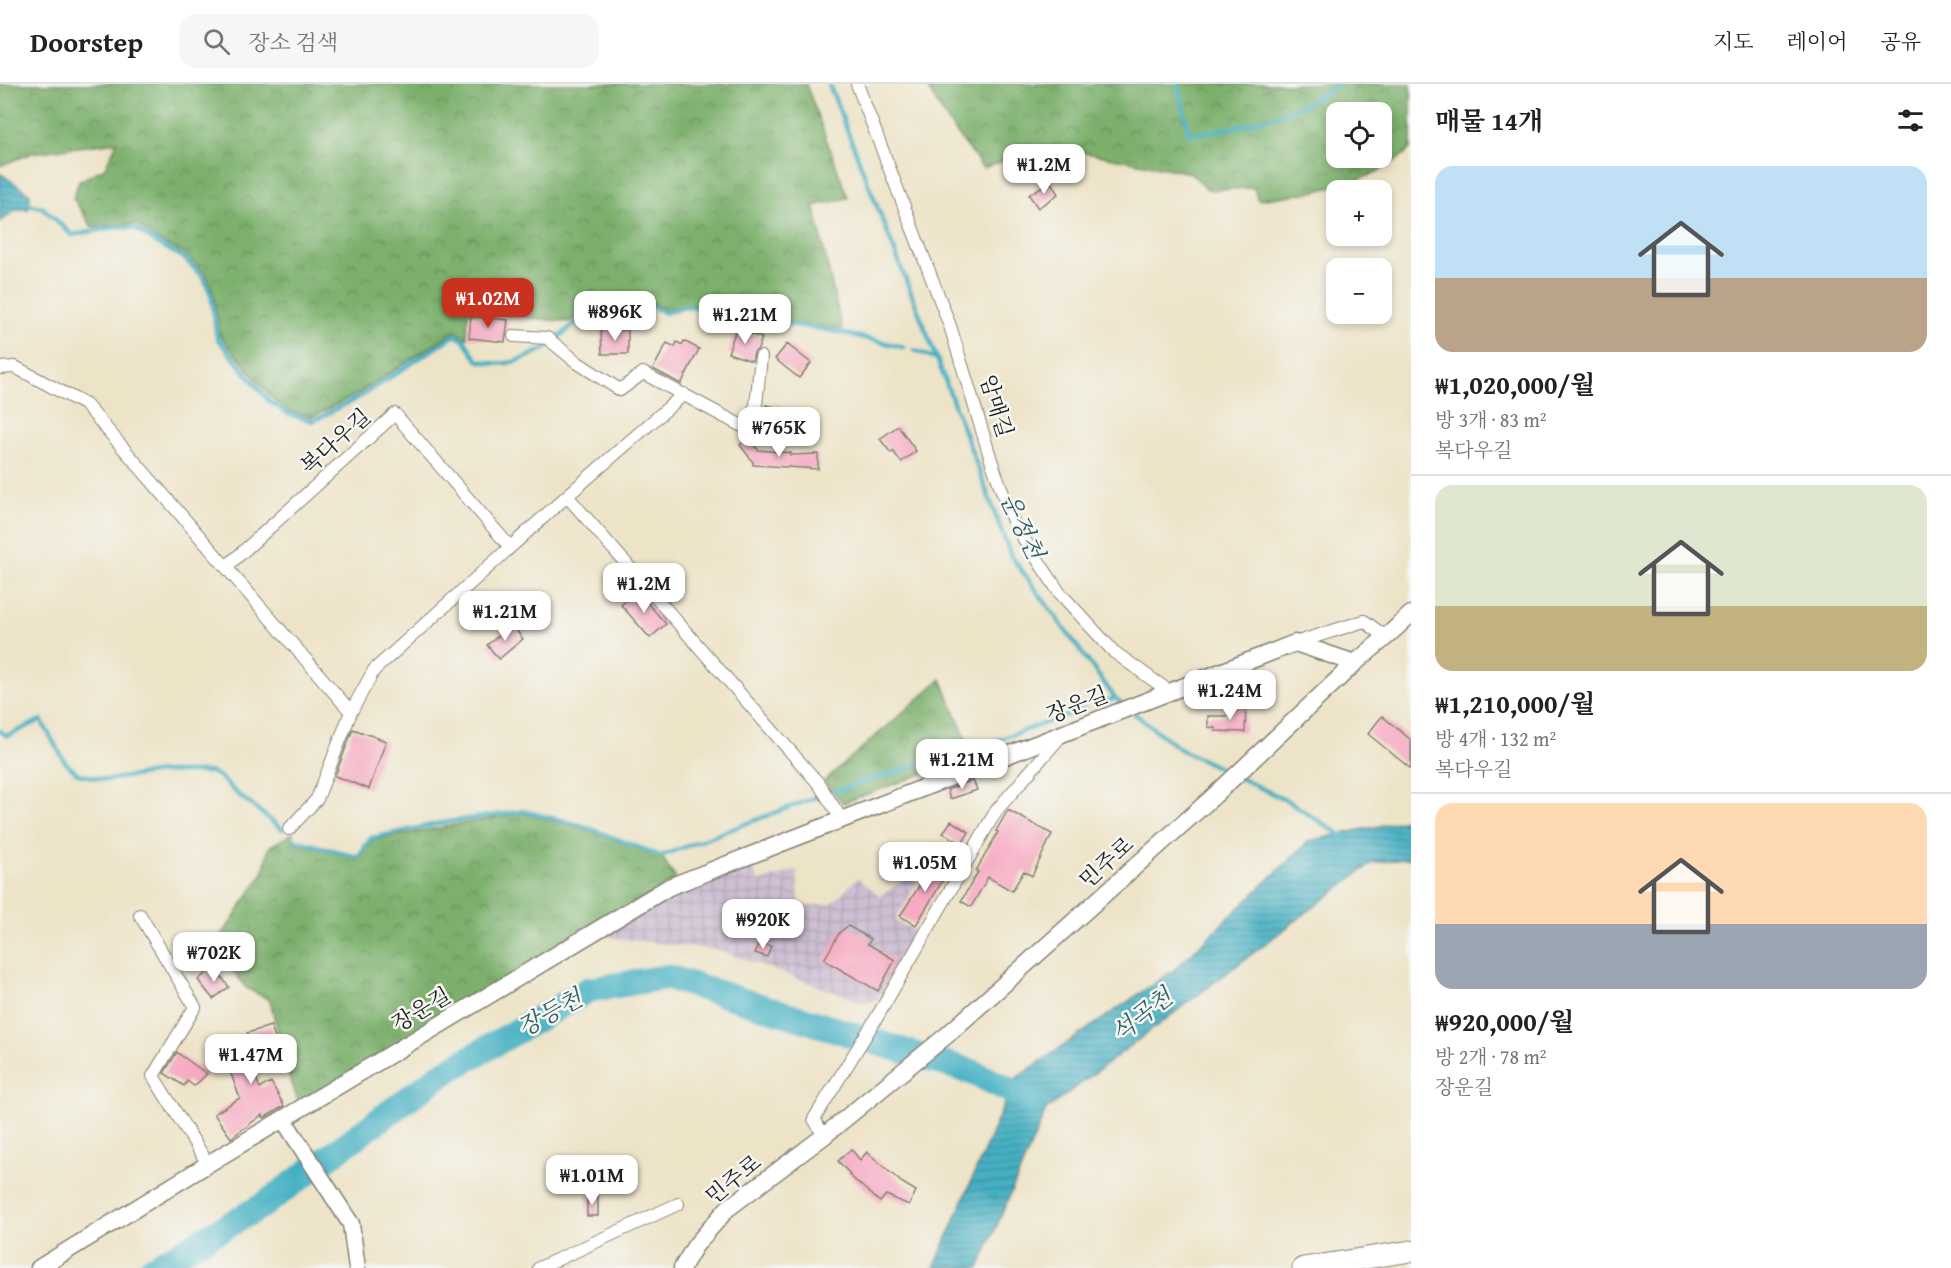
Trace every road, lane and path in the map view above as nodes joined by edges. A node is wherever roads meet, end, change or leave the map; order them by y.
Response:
1 (857, 84) edge
2 (514, 336) dead end
3 (761, 357) dead end
4 (0, 368) edge
5 (684, 394) junction
6 (567, 495) junction
7 (510, 547) junction
8 (226, 567) junction
9 (1411, 614) edge
10 (1386, 637) junction
11 (1295, 643) junction
12 (1354, 663) junction
13 (1162, 695) junction
14 (351, 711) junction
15 (1063, 734) junction
16 (842, 820) junction
17 (289, 829) dead end
18 (140, 915) dead end
19 (283, 1119) junction
20 (824, 1136) junction
21 (208, 1164) junction
22 (678, 1204) dead end
23 (1411, 1251) edge
24 (39, 1268) edge
25 (357, 1268) edge
26 (539, 1268) edge
27 (682, 1268) edge
28 (1303, 1268) edge

1 - 13 street, 암매길
2 - 5 street
3 - 5 street
4 - 8 street
5 - 6 street
6 - 7 street
6 - 16 street
7 - 8 street, 복다우길
7 - 14 street
8 - 14 street
9 - 10 street, 민주로
10 - 11 street, 장운길
10 - 12 street, 민주로
11 - 12 street
11 - 13 street, 장운길
12 - 20 street, 민주로
13 - 15 street, 장운길
14 - 17 street
15 - 16 street, 장운길
15 - 20 street
16 - 19 street, 장운길
18 - 21 street
19 - 21 street, 장운길
19 - 25 street
20 - 27 street, 민주로
21 - 24 street, 장운길
22 - 26 street
23 - 28 highway

